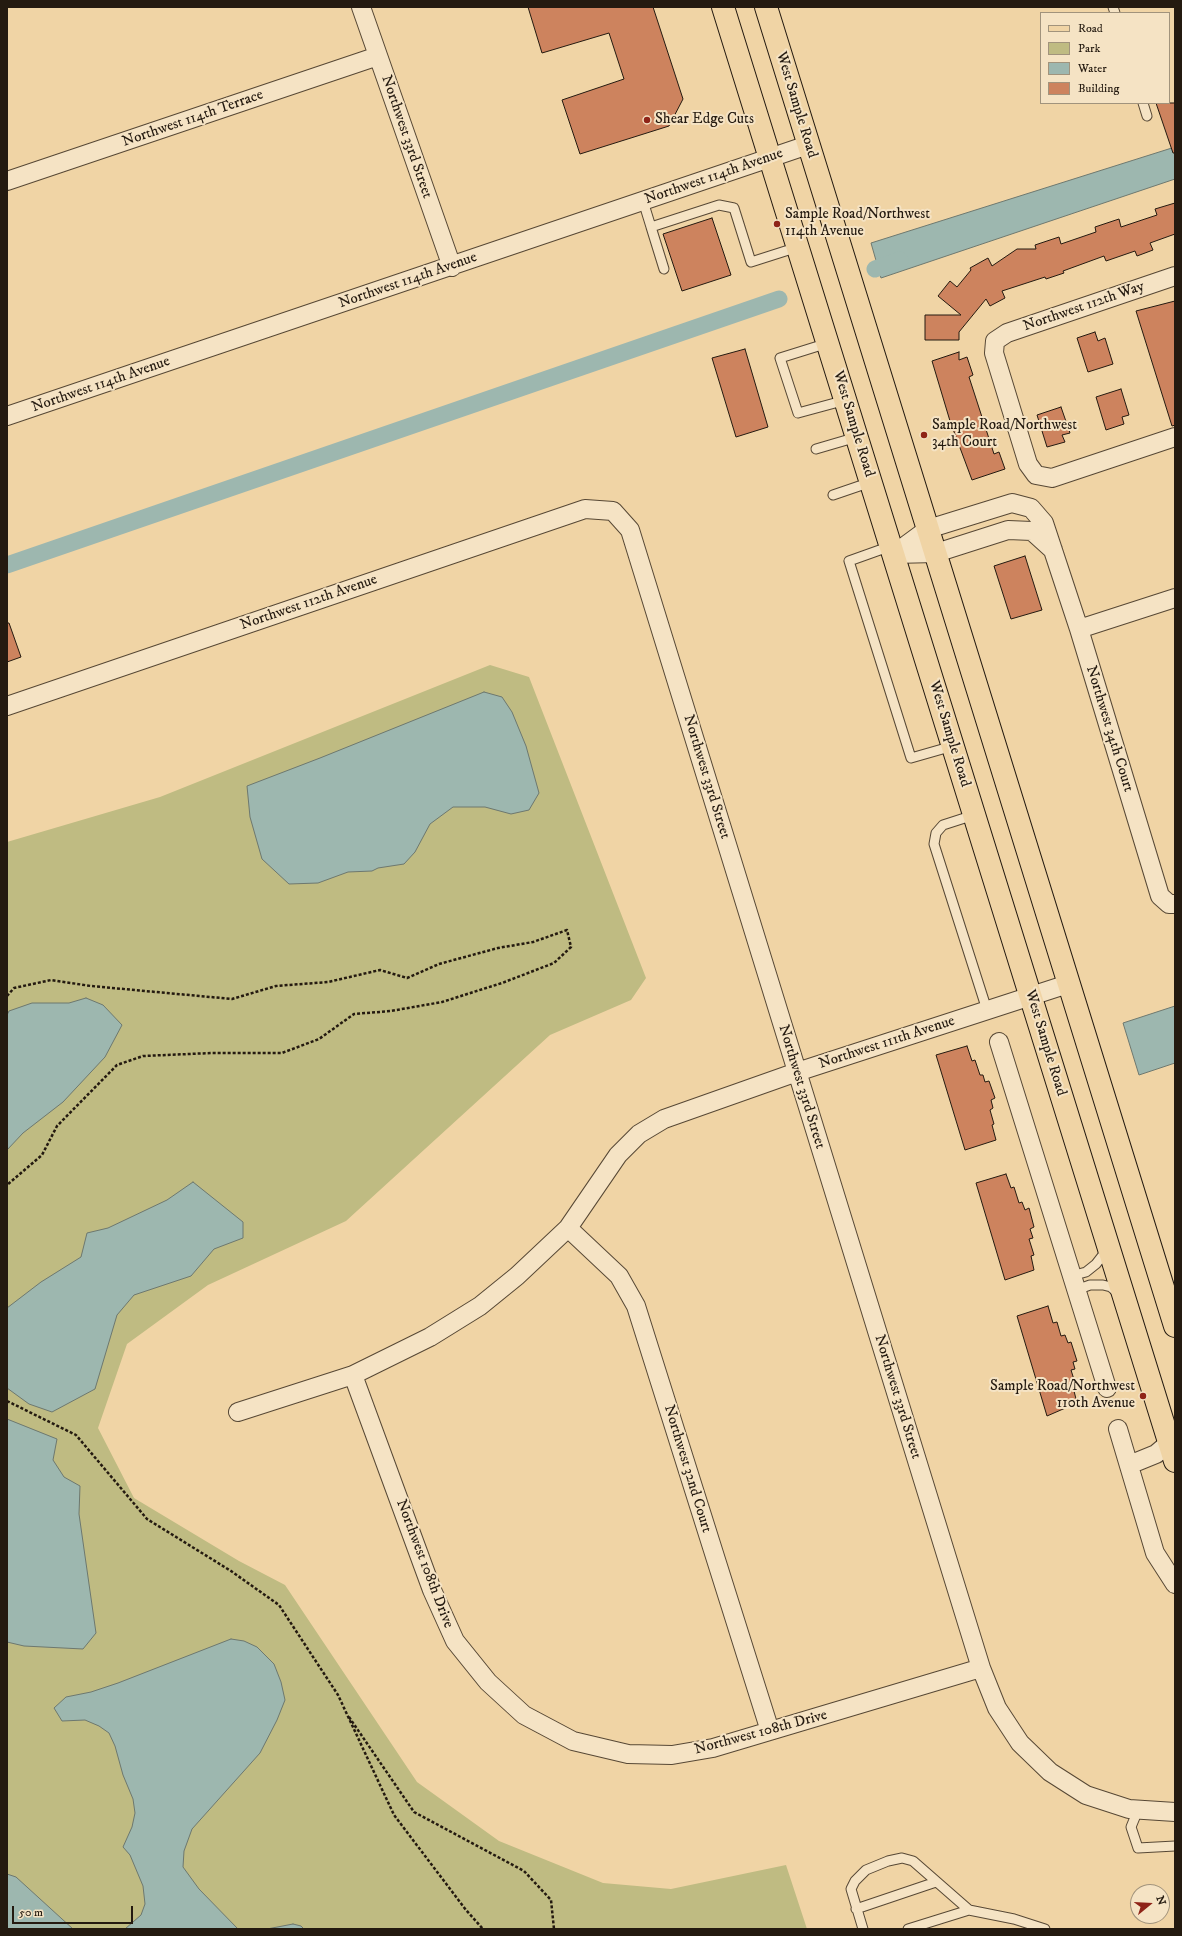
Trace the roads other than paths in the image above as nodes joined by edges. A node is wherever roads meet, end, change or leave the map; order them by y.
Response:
1 (361, 7) edge
2 (723, 7) edge
3 (766, 7) edge
4 (378, 56) junction
5 (1143, 104) edge
6 (1147, 116) dead end
7 (808, 145) junction
8 (770, 157) junction
9 (7, 182) edge
10 (642, 201) junction
11 (651, 227) junction
12 (798, 247) junction
13 (452, 266) junction
14 (664, 269) dead end
15 (1175, 276) edge
16 (828, 343) junction
17 (846, 400) junction
18 (7, 416) edge
19 (857, 437) junction
20 (1175, 437) edge
21 (816, 449) dead end
22 (871, 482) junction
23 (833, 495) dead end
24 (613, 511) joint
25 (928, 529) junction
26 (892, 550) junction
27 (1053, 550) junction
28 (936, 553) junction
29 (1175, 598) edge
30 (1080, 629) junction
31 (7, 706) edge
32 (953, 746) junction
33 (974, 815) junction
34 (1172, 904) edge
35 (1068, 984) junction
36 (1030, 996) junction
37 (987, 1010) junction
38 (999, 1042) dead end
39 (796, 1072) junction
40 (568, 1228) junction
41 (1106, 1241) junction
42 (1074, 1283) junction
43 (1124, 1300) junction
44 (1175, 1326) edge
45 (354, 1375) junction
46 (1107, 1388) dead end
47 (238, 1412) dead end
48 (1118, 1429) dead end
49 (1172, 1452) edge
50 (1128, 1465) junction
51 (1175, 1584) edge
52 (981, 1668) junction
53 (770, 1731) junction
54 (1138, 1810) junction
55 (1175, 1812) edge
56 (1175, 1846) edge
57 (936, 1882) junction
58 (856, 1909) junction
59 (968, 1910) junction
60 (863, 1929) edge
61 (908, 1929) edge
62 (1045, 1929) edge

1 - 4 street, Northwest 33rd Street
2 - 8 main road, West Sample Road
3 - 7 main road, West Sample Road
4 - 9 street, Northwest 114th Terrace
4 - 13 street, Northwest 33rd Street
5 - 6 lane
7 - 8 street, Northwest 114th Avenue
7 - 25 main road, West Sample Road
8 - 10 street, Northwest 114th Avenue
8 - 12 main road, West Sample Road
10 - 11 lane
10 - 13 street, Northwest 114th Avenue
11 - 12 lane
11 - 14 lane
12 - 16 main road, West Sample Road
13 - 18 street, Northwest 114th Avenue
15 - 20 street, Northwest 112th Way
16 - 17 main road, West Sample Road
16 - 17 lane
17 - 19 main road, West Sample Road
19 - 21 lane
19 - 22 main road, West Sample Road
22 - 23 lane
22 - 26 main road, West Sample Road
24 - 31 street, Northwest 112th Avenue
24 - 39 street, Northwest 33rd Street
25 - 26 street, Northwest 34th Court
25 - 27 street, Northwest 34th Court
25 - 28 main road, West Sample Road
26 - 28 street, Northwest 34th Court
26 - 32 main road, West Sample Road
26 - 32 lane
27 - 28 street, Northwest 34th Court
27 - 30 street, Northwest 34th Court
28 - 35 main road, West Sample Road
29 - 30 street
30 - 34 street, Northwest 34th Court
32 - 33 main road, West Sample Road
33 - 36 main road, West Sample Road
33 - 37 lane
35 - 36 street, Northwest 111th Avenue
35 - 44 main road, West Sample Road
36 - 37 street, Northwest 111th Avenue
36 - 41 main road, West Sample Road
37 - 39 street, Northwest 111th Avenue
38 - 42 street
39 - 40 street, Northwest 111th Avenue
39 - 52 street, Northwest 33rd Street
40 - 45 street, Northwest 111th Avenue
40 - 53 street, Northwest 32nd Court
41 - 42 lane
41 - 43 main road, West Sample Road
42 - 43 lane
42 - 46 street
43 - 49 main road, West Sample Road
45 - 47 street, Northwest 111th Avenue
45 - 53 street, Northwest 108th Drive
48 - 50 street
49 - 50 street
50 - 51 street
52 - 53 street, Northwest 108th Drive
52 - 54 street
54 - 55 street
54 - 56 lane
57 - 58 lane
57 - 58 lane
57 - 59 lane
58 - 60 lane
59 - 61 lane
59 - 62 lane

